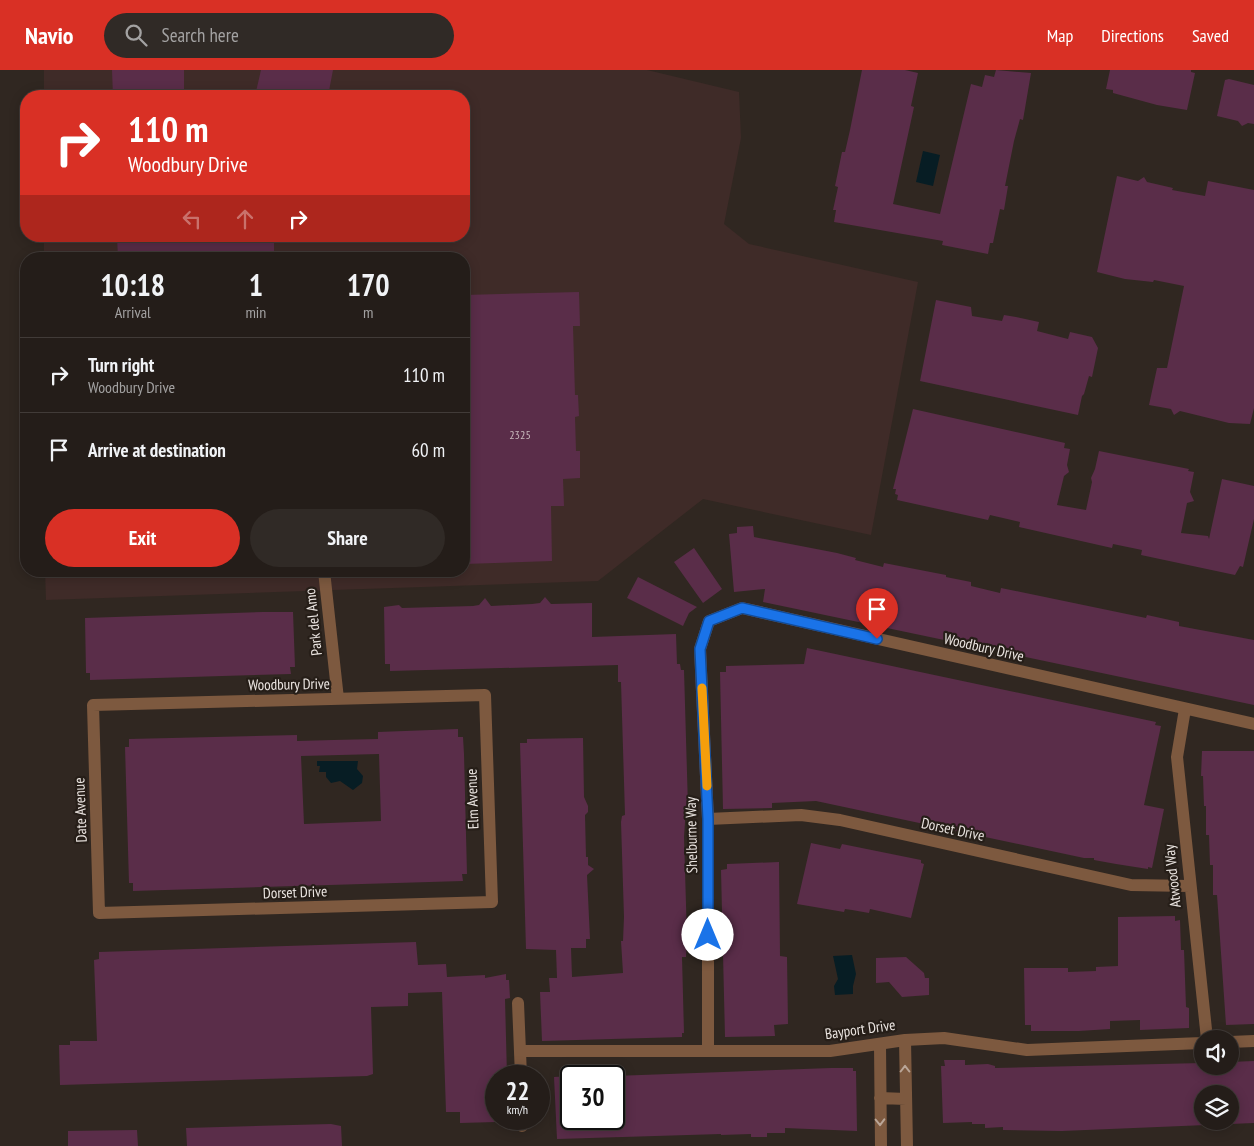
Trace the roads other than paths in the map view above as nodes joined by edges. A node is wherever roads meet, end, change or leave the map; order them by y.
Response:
1 (325, 577) edge
2 (709, 621) joint
3 (486, 696) joint
4 (338, 699) junction
5 (93, 705) joint
6 (1185, 709) junction
7 (1254, 724) edge
8 (708, 819) junction
9 (1190, 886) junction
10 (492, 902) joint
11 (99, 913) joint
12 (518, 1003) dead end
13 (1206, 1030) edge
14 (905, 1040) junction
15 (1254, 1040) edge
16 (1239, 1041) edge
17 (1194, 1044) edge
18 (880, 1045) junction
19 (521, 1051) junction
20 (708, 1051) junction
21 (521, 1065) edge
22 (880, 1098) junction
23 (906, 1099) junction
24 (881, 1146) edge
25 (907, 1146) edge

1 - 4 street, Park del Amo
2 - 6 street, Woodbury Drive
2 - 8 street, Shelburne Way
3 - 4 street, Woodbury Drive
3 - 10 street, Elm Avenue
4 - 5 street, Woodbury Drive
5 - 11 street, Date Avenue
6 - 7 street, Woodbury Drive
6 - 9 street, Atwood Way
8 - 9 street, Dorset Drive
8 - 20 street, Shelburne Way
9 - 13 street, Atwood Way
10 - 11 street, Dorset Drive
12 - 19 street
14 - 17 street, Bayport Drive
14 - 18 street, Bayport Drive
23 -> 14 street
15 - 16 street
18 - 20 street, Bayport Drive
18 - 22 street
19 - 20 street, Bayport Drive
19 - 21 street
22 - 23 street
22 -> 24 street
23 - 25 street

